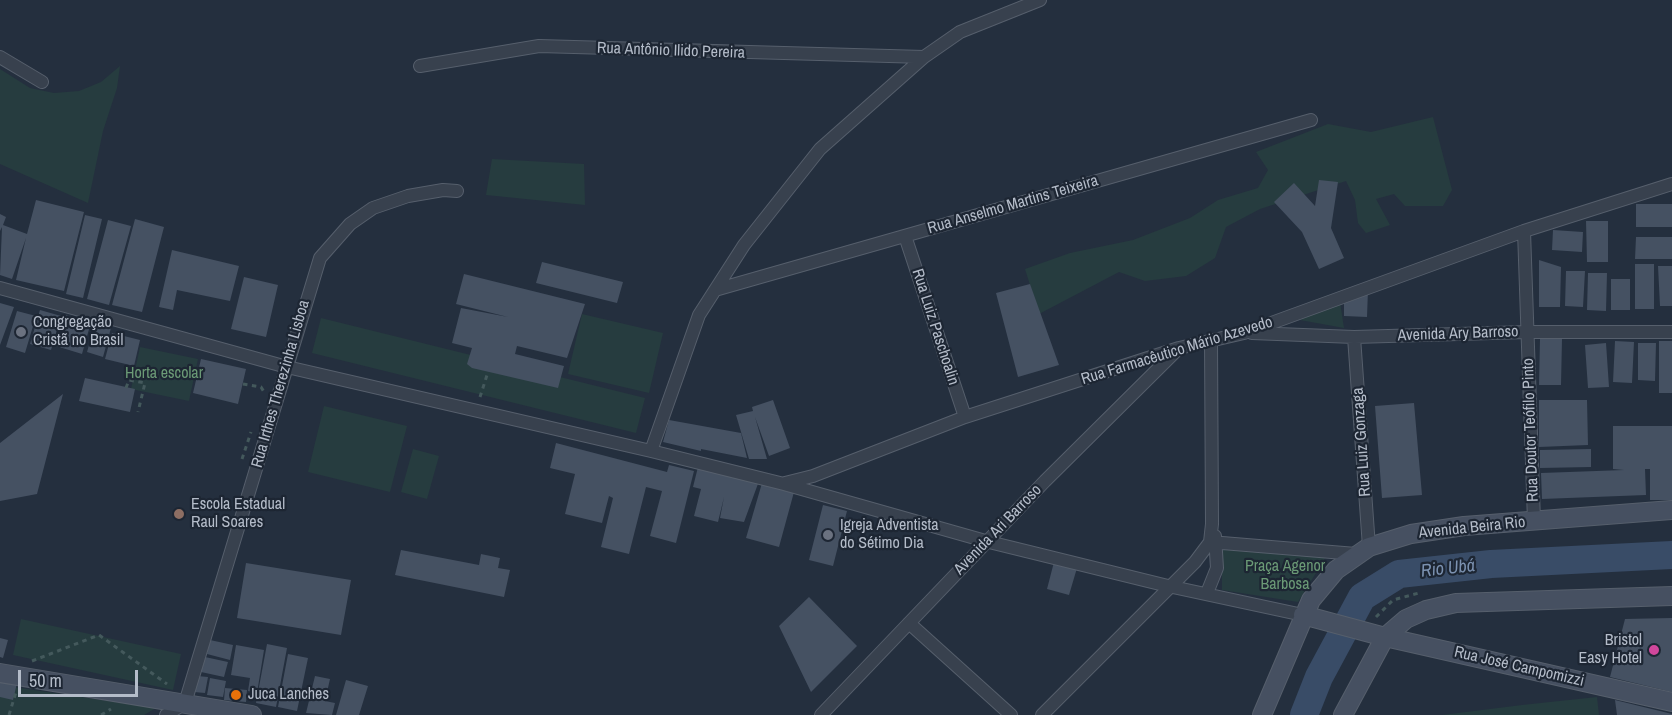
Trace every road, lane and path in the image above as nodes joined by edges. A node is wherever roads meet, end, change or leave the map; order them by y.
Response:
1 (1040, 0) edge
2 (0, 57) edge
3 (924, 57) junction
4 (420, 66) dead end
5 (42, 82) dead end
6 (1311, 120) dead end
7 (1672, 184) edge
8 (458, 191) dead end
9 (1524, 231) junction
10 (905, 236) junction
11 (0, 288) edge
12 (715, 290) junction
13 (1527, 332) junction
14 (1672, 332) edge
15 (1244, 333) junction
16 (1354, 338) junction
17 (1211, 340) junction
18 (1179, 348) junction
19 (287, 367) junction
20 (488, 372) dead end
21 (243, 384) dead end
22 (126, 387) dead end
23 (480, 397) dead end
24 (262, 398) dead end
25 (138, 412) dead end
26 (964, 417) junction
27 (252, 428) dead end
28 (651, 451) junction
29 (242, 459) dead end
30 (784, 484) junction
31 (1672, 510) edge
32 (1534, 521) junction
33 (989, 542) junction
34 (1213, 542) junction
35 (1363, 551) junction
36 (1167, 586) junction
37 (1208, 593) junction
38 (1672, 596) edge
39 (1303, 615) junction
40 (909, 623) junction
41 (1385, 636) junction
42 (1, 673) edge
43 (21, 676) junction
44 (183, 702) junction
45 (1672, 702) edge
46 (9, 715) edge
47 (166, 715) edge
48 (252, 715) edge
49 (821, 715) edge
50 (1011, 715) edge
51 (1042, 715) edge
52 (1262, 715) edge
53 (1343, 715) edge

1 - 3 street
2 - 5 street
3 - 4 street, Rua Antônio Ilido Pereira
3 - 12 street
6 - 10 street, Rua Anselmo Martins Teixeira
7 - 9 street, Rua Farmacêutico Mário Azevedo
8 - 19 street, Rua Irthes Therezinha Lisboa
9 - 13 street, Rua Doutor Teófilo Pinto
9 - 15 street, Rua Farmacêutico Mário Azevedo
10 - 12 street, Rua Anselmo Martins Teixeira
10 - 26 street, Rua Luiz Paschoalin
11 - 19 street
12 - 28 street
13 - 14 street, Avenida Ary Barroso
13 - 16 street, Avenida Ary Barroso
13 - 32 street, Rua Doutor Teófilo Pinto
15 - 16 street, Avenida Ary Barroso
15 - 17 street, Rua Farmacêutico Mário Azevedo
16 - 35 street, Rua Luiz Gonzaga
17 - 18 street, Rua Farmacêutico Mário Azevedo
17 - 34 street
18 - 26 street, Rua Farmacêutico Mário Azevedo
18 - 33 street, Avenida Ari Barroso
19 - 28 street
19 - 44 street, Rua Irthes Therezinha Lisboa
20 - 23 path
21 - 24 path
22 - 25 path
26 - 30 street, Rua Farmacêutico Mário Azevedo
27 - 29 path
28 - 30 street
30 - 33 street
31 - 32 main road, Avenida Beira Rio
32 - 35 main road, Avenida Beira Rio
33 - 36 street
33 - 40 street, Avenida Ari Barroso
34 - 35 street
34 - 36 street
34 - 37 street
35 - 39 main road, Avenida Beira Rio
36 - 37 street
36 - 51 street
37 - 39 street
38 - 41 main road
39 - 41 main road, Rua José Campomizzi
39 - 52 main road, Avenida Beira Rio
40 - 49 street, Avenida Ari Barroso
40 - 50 street
41 - 45 main road, Rua José Campomizzi
41 - 53 main road
42 - 43 main road
42 - 44 path
43 - 44 main road
43 - 46 path
44 - 47 street
44 - 48 main road

